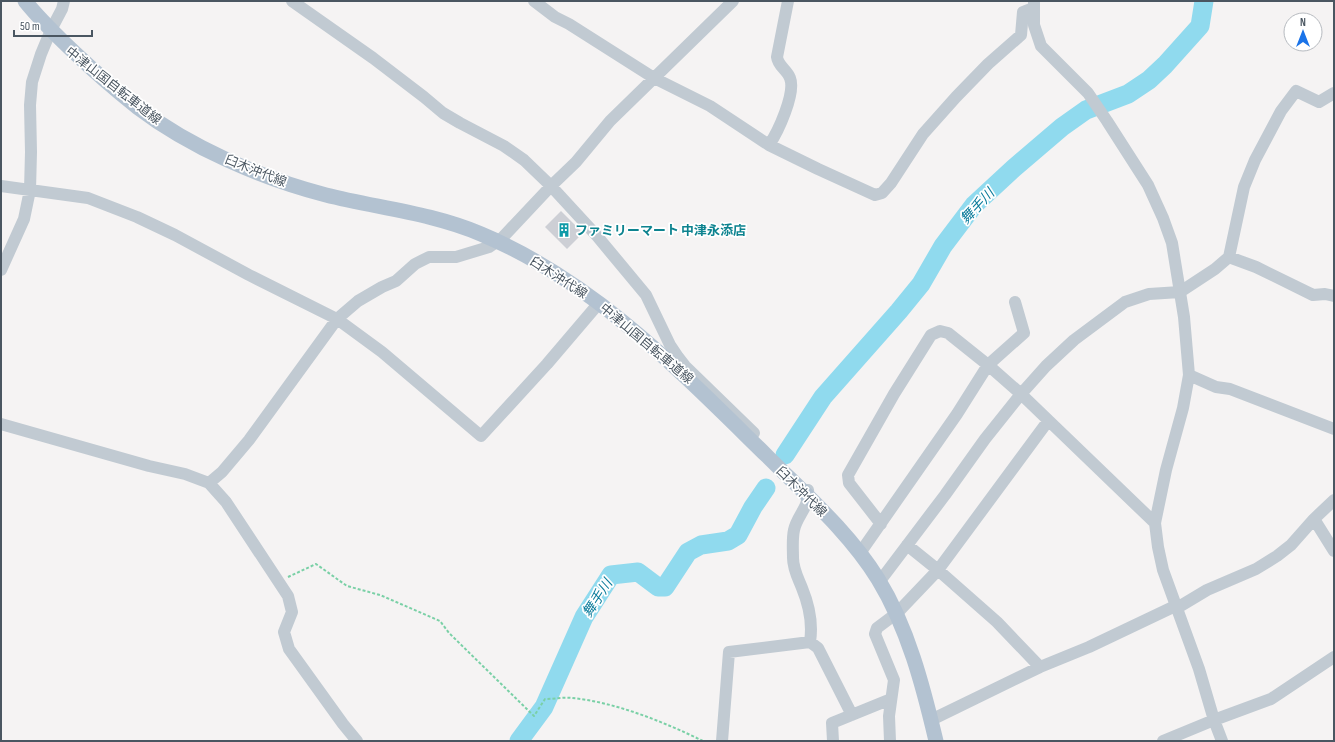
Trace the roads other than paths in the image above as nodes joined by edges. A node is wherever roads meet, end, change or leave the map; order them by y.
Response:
1 (25, 1) edge
2 (64, 1) edge
3 (292, 1) edge
4 (534, 1) edge
5 (733, 1) edge
6 (788, 1) edge
7 (1034, 4) edge
8 (51, 30) junction
9 (654, 78) junction
10 (1334, 93) edge
11 (769, 145) junction
12 (1, 186) edge
13 (551, 186) junction
14 (30, 190) junction
15 (497, 241) junction
16 (1229, 257) junction
17 (1, 270) edge
18 (1180, 292) junction
19 (1334, 296) edge
20 (1016, 302) dead end
21 (599, 303) junction
22 (337, 319) junction
23 (988, 365) junction
24 (1189, 375) junction
25 (1021, 394) junction
26 (1048, 421) junction
27 (1, 424) edge
28 (1334, 429) edge
29 (208, 483) junction
30 (808, 496) junction
31 (1334, 500) edge
32 (1314, 519) junction
33 (1155, 523) junction
34 (881, 524) junction
35 (907, 545) junction
36 (1334, 551) edge
37 (860, 552) junction
38 (938, 570) junction
39 (880, 581) junction
40 (1177, 608) junction
41 (897, 613) junction
42 (810, 642) junction
43 (1334, 657) edge
44 (1040, 667) junction
45 (892, 699) junction
46 (852, 714) junction
47 (931, 720) junction
48 (1214, 720) junction
49 (357, 741) edge
50 (722, 741) edge
51 (833, 741) edge
52 (890, 741) edge
53 (936, 741) edge
54 (1163, 741) edge
55 (1222, 741) edge

1 - 8 main road, 臼木沖代線
2 - 8 street
3 - 13 street
4 - 9 street
5 - 9 street
6 - 11 street
7 - 11 street
7 - 18 street
8 - 14 street
8 - 15 main road, 臼木沖代線
9 - 11 street
9 - 13 street
10 - 16 street
12 - 14 street
13 - 15 street
13 - 30 street
14 - 17 street
14 - 22 street
15 - 21 main road, 臼木沖代線
15 - 22 street
16 - 18 street
16 - 19 street
18 - 24 street
18 - 25 street
20 - 23 street
21 - 22 street
21 - 30 main road, 臼木沖代線
22 - 29 street
23 - 25 street
23 - 34 street
23 - 34 street
24 - 28 street
24 - 33 street
25 - 26 street
25 - 35 street
26 - 33 street
26 - 38 street
27 - 29 street
29 - 49 street
30 - 37 main road, 臼木沖代線
30 - 42 street
31 - 32 street
32 - 36 street
32 - 40 street
33 - 40 street
34 - 37 street
35 - 38 street
35 - 39 street
37 - 39 main road, 臼木沖代線
38 - 41 street
38 - 44 street
39 - 41 main road, 臼木沖代線
40 - 44 street
40 - 48 street
41 - 45 street
41 - 47 main road, 臼木沖代線
42 - 46 street
42 - 50 street
43 - 48 street
44 - 47 street
45 - 46 street
45 - 52 street
46 - 51 street
47 - 53 main road, 臼木沖代線
48 - 54 street
48 - 55 street

